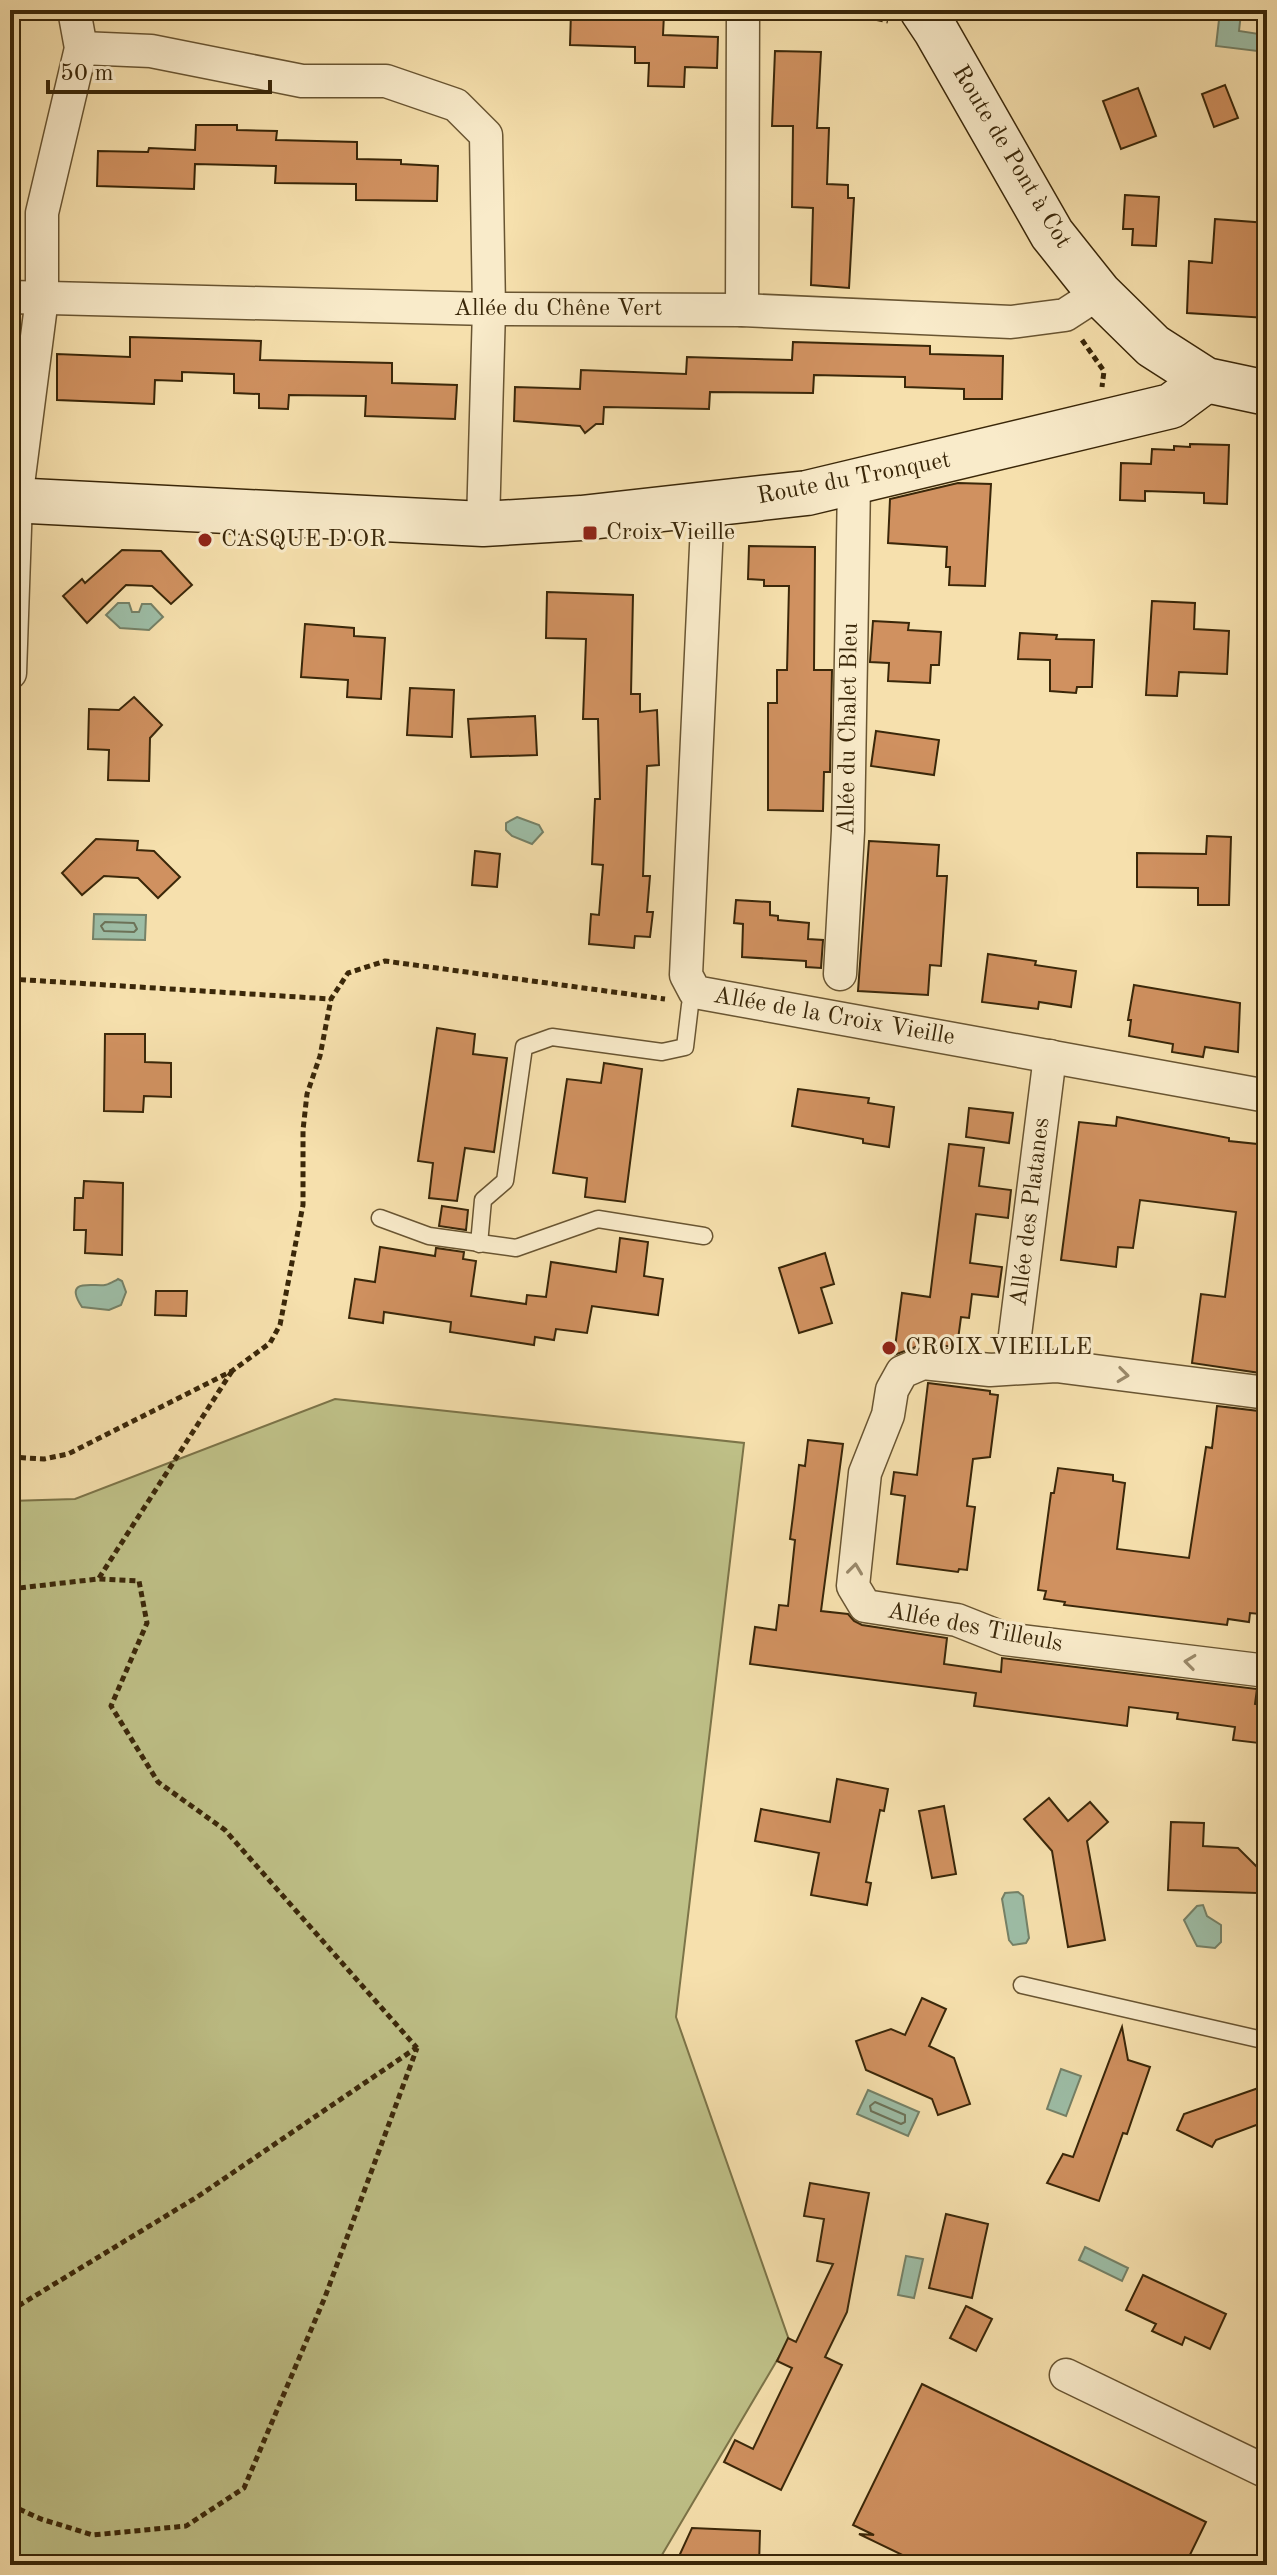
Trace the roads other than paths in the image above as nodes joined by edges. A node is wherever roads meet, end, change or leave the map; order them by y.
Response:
1 (74, 10) edge
2 (743, 10) edge
3 (922, 10) edge
4 (81, 48) junction
5 (1099, 293) junction
6 (10, 297) edge
7 (42, 298) junction
8 (489, 309) junction
9 (742, 310) junction
10 (1206, 380) junction
11 (1267, 393) edge
12 (854, 483) junction
13 (13, 500) edge
14 (708, 504) junction
15 (483, 524) junction
16 (10, 673) edge
17 (840, 974) dead end
18 (693, 998) junction
19 (1050, 1056) junction
20 (1267, 1096) edge
21 (380, 1218) dead end
22 (704, 1236) dead end
23 (479, 1244) junction
24 (1011, 1367) junction
25 (1267, 1393) edge
26 (1267, 1671) edge
27 (1022, 1985) dead end
28 (1267, 2041) edge
29 (1066, 2375) dead end
30 (1267, 2472) edge

1 - 4 street
2 - 9 street
3 - 5 street, Route de Pont à Cot
4 - 7 street
4 - 8 street
5 - 9 street, Allée du Chêne Vert
5 - 10 street, Route de Pont à Cot
6 - 7 street, Allée du Chêne Vert
7 - 8 street, Allée du Chêne Vert
7 - 13 street
8 - 9 street, Allée du Chêne Vert
8 - 15 street
10 - 11 street, Route de Pont à Cot
10 - 12 street, Route du Tronquet
12 - 14 street, Route du Tronquet
12 - 17 street, Allée du Chalet Bleu
13 - 15 street, Route du Tronquet
13 - 16 street
14 - 15 street, Route du Tronquet
14 - 18 street, Allée de la Croix Vieille
18 - 19 street, Allée de la Croix Vieille
18 - 23 lane
19 - 20 street, Allée de la Croix Vieille
19 - 24 street, Allée des Platanes
21 - 23 lane
22 - 23 lane
24 -> 25 street, Allée des Tilleuls
26 -> 24 street, Allée des Tilleuls
27 - 28 lane
29 - 30 street

